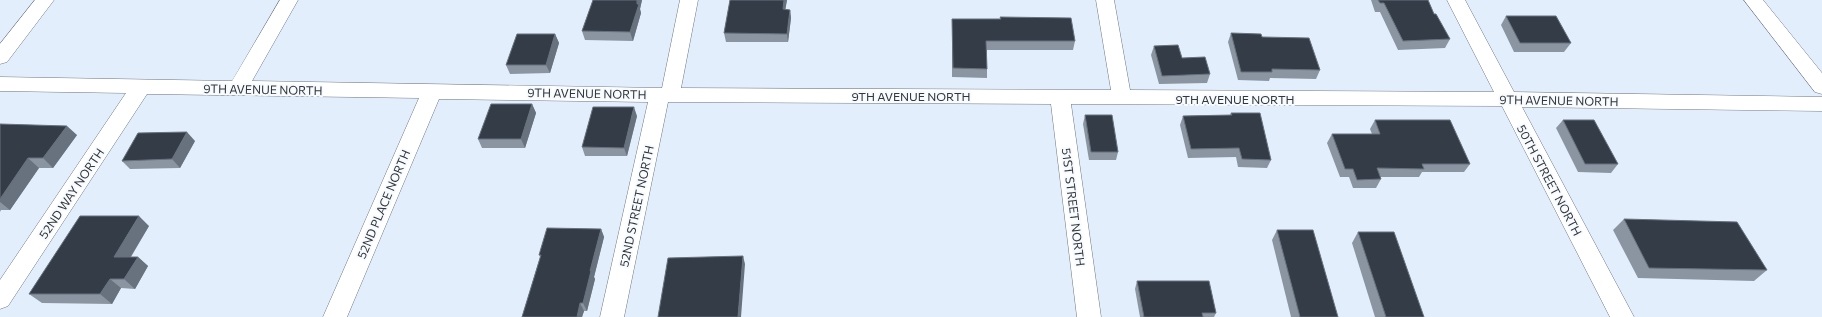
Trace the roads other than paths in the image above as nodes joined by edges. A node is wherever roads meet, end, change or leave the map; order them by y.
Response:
1 (45, 0) edge
2 (289, 0) edge
3 (689, 0) edge
4 (1105, 0) edge
5 (1456, 0) edge
6 (1753, 0) edge
7 (0, 56) edge
8 (0, 84) edge
9 (141, 87) junction
10 (1822, 87) edge
11 (238, 88) junction
12 (432, 91) junction
13 (665, 95) junction
14 (1060, 98) junction
15 (1122, 98) junction
16 (1507, 99) junction
17 (1822, 104) edge
18 (0, 299) edge
19 (335, 317) edge
20 (612, 317) edge
21 (1089, 317) edge
22 (1622, 317) edge

1 - 7 street
2 - 11 street
3 - 13 street, 52ND STREET NORTH
4 - 15 street
5 - 16 street, 50TH STREET NORTH
6 - 10 street
8 - 9 street, 9TH AVENUE NORTH
9 - 11 street, 9TH AVENUE NORTH
9 - 18 street, 52ND WAY NORTH
11 - 12 street, 9TH AVENUE NORTH
12 - 13 street, 9TH AVENUE NORTH
12 - 19 street, 52ND PLACE NORTH
13 - 14 street, 9TH AVENUE NORTH
13 - 20 street, 52ND STREET NORTH
14 - 15 street, 9TH AVENUE NORTH
14 - 21 street, 51ST STREET NORTH
15 - 16 street, 9TH AVENUE NORTH
16 - 17 street, 9TH AVENUE NORTH
16 - 22 street, 50TH STREET NORTH

